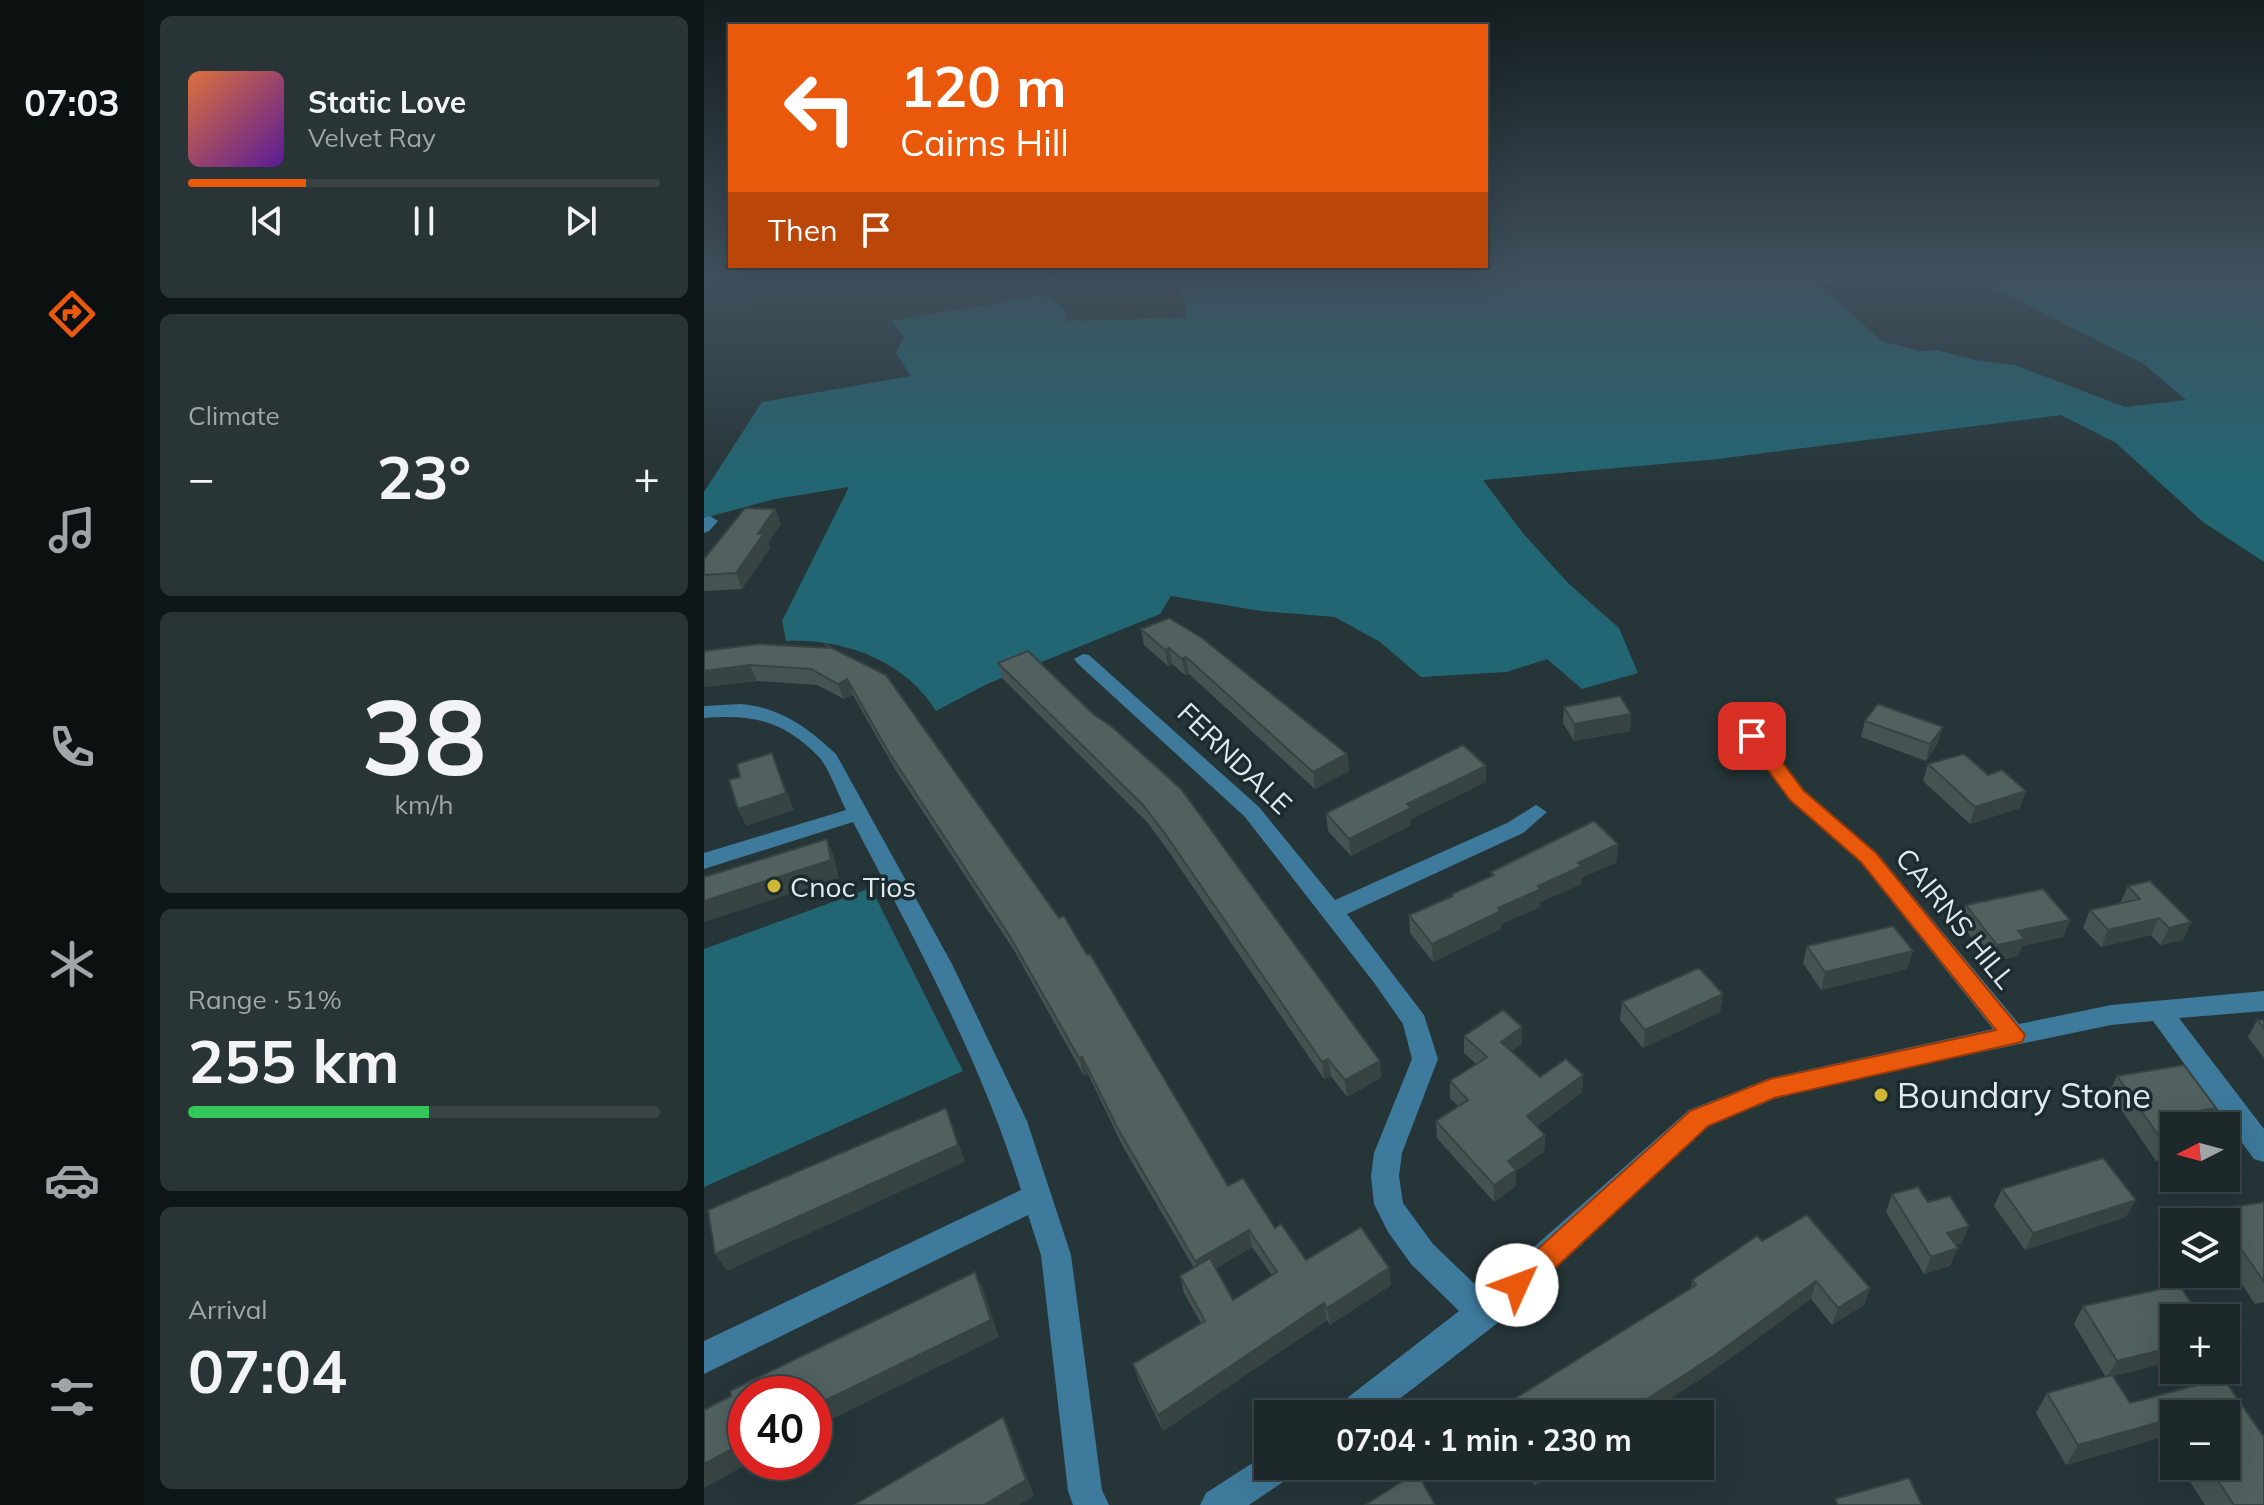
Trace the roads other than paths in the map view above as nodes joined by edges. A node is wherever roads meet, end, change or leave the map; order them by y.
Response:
1 (1083, 659) dead end
2 (704, 712) edge
3 (1752, 736) dead end
4 (1536, 812) dead end
5 (857, 814) junction
6 (704, 861) edge
7 (1332, 911) junction
8 (2264, 1001) edge
9 (2158, 1009) junction
10 (2013, 1035) junction
11 (2264, 1150) edge
12 (1036, 1197) junction
13 (1484, 1314) junction
14 (704, 1358) edge
15 (1372, 1400) edge
16 (1256, 1480) edge
17 (1091, 1505) edge
18 (1218, 1505) edge

1 - 7 street, FERNDALE
2 - 5 street
3 - 10 street, CAIRNS HILL
4 - 7 street
5 - 6 street
5 - 12 street
7 - 13 street, FERNDALE
8 - 9 street
9 - 10 street
9 - 11 street
10 - 13 street
12 - 14 street
12 - 17 street
13 - 15 street
16 - 18 street

